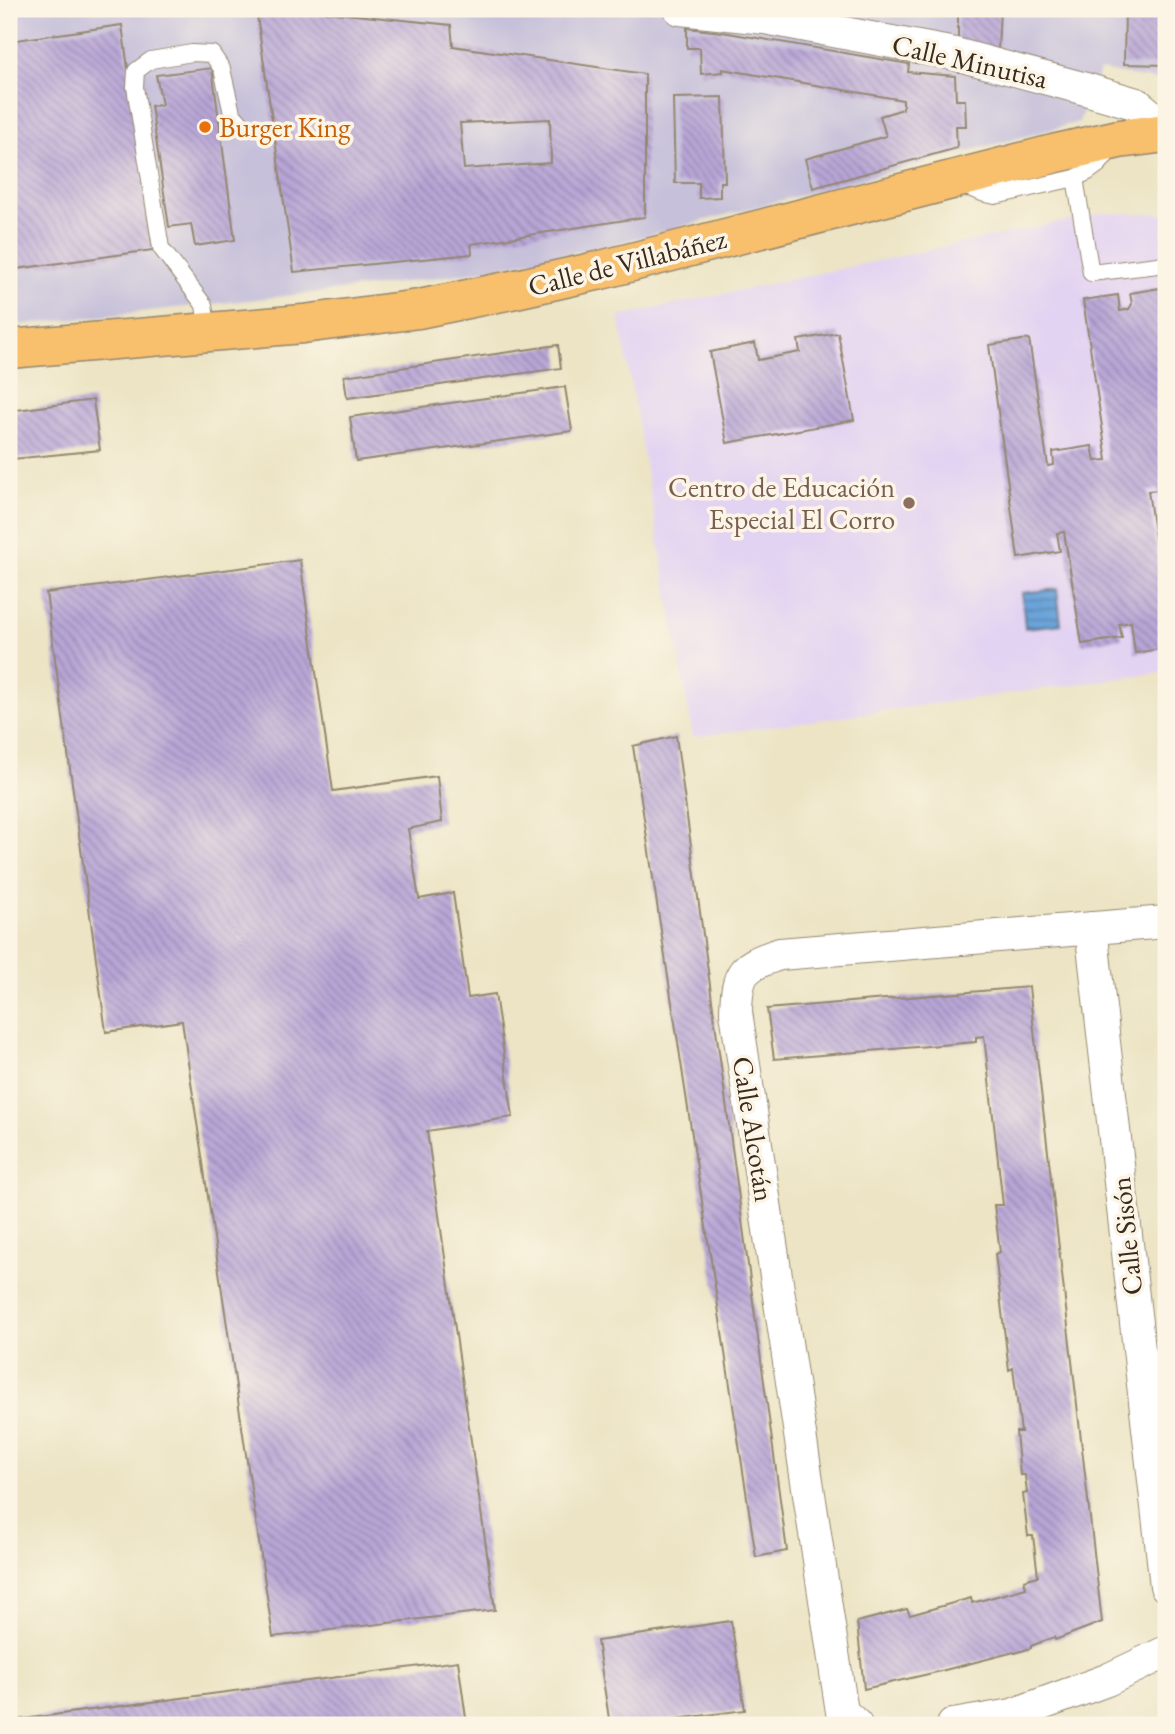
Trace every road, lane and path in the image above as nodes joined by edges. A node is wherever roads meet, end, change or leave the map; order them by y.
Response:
1 (680, 9) edge
2 (763, 14) edge
3 (245, 128) dead end
4 (1166, 130) edge
5 (1119, 139) junction
6 (1075, 178) junction
7 (949, 180) junction
8 (1166, 264) edge
9 (208, 332) junction
10 (80, 344) junction
11 (9, 349) edge
12 (9, 366) edge
13 (1166, 922) edge
14 (1091, 928) junction
15 (1166, 1586) edge
16 (1166, 1652) edge
17 (849, 1719) edge
18 (953, 1725) edge

1 - 2 street, Calle Minutisa
2 - 4 street, Calle Minutisa
3 - 9 lane
4 - 5 main road, Calle de Villabáñez
5 - 6 lane
5 - 7 main road, Calle de Villabáñez
6 - 7 lane
6 - 8 lane
7 - 9 main road, Calle de Villabáñez
9 - 10 main road, Calle de Villabáñez
10 - 11 main road, Calle de Villabáñez
10 - 12 main road, Calle de Villabáñez
13 - 14 street, Calle Alcotán
14 - 15 street, Calle Sisón
14 - 17 street, Calle Alcotán
16 - 18 street

